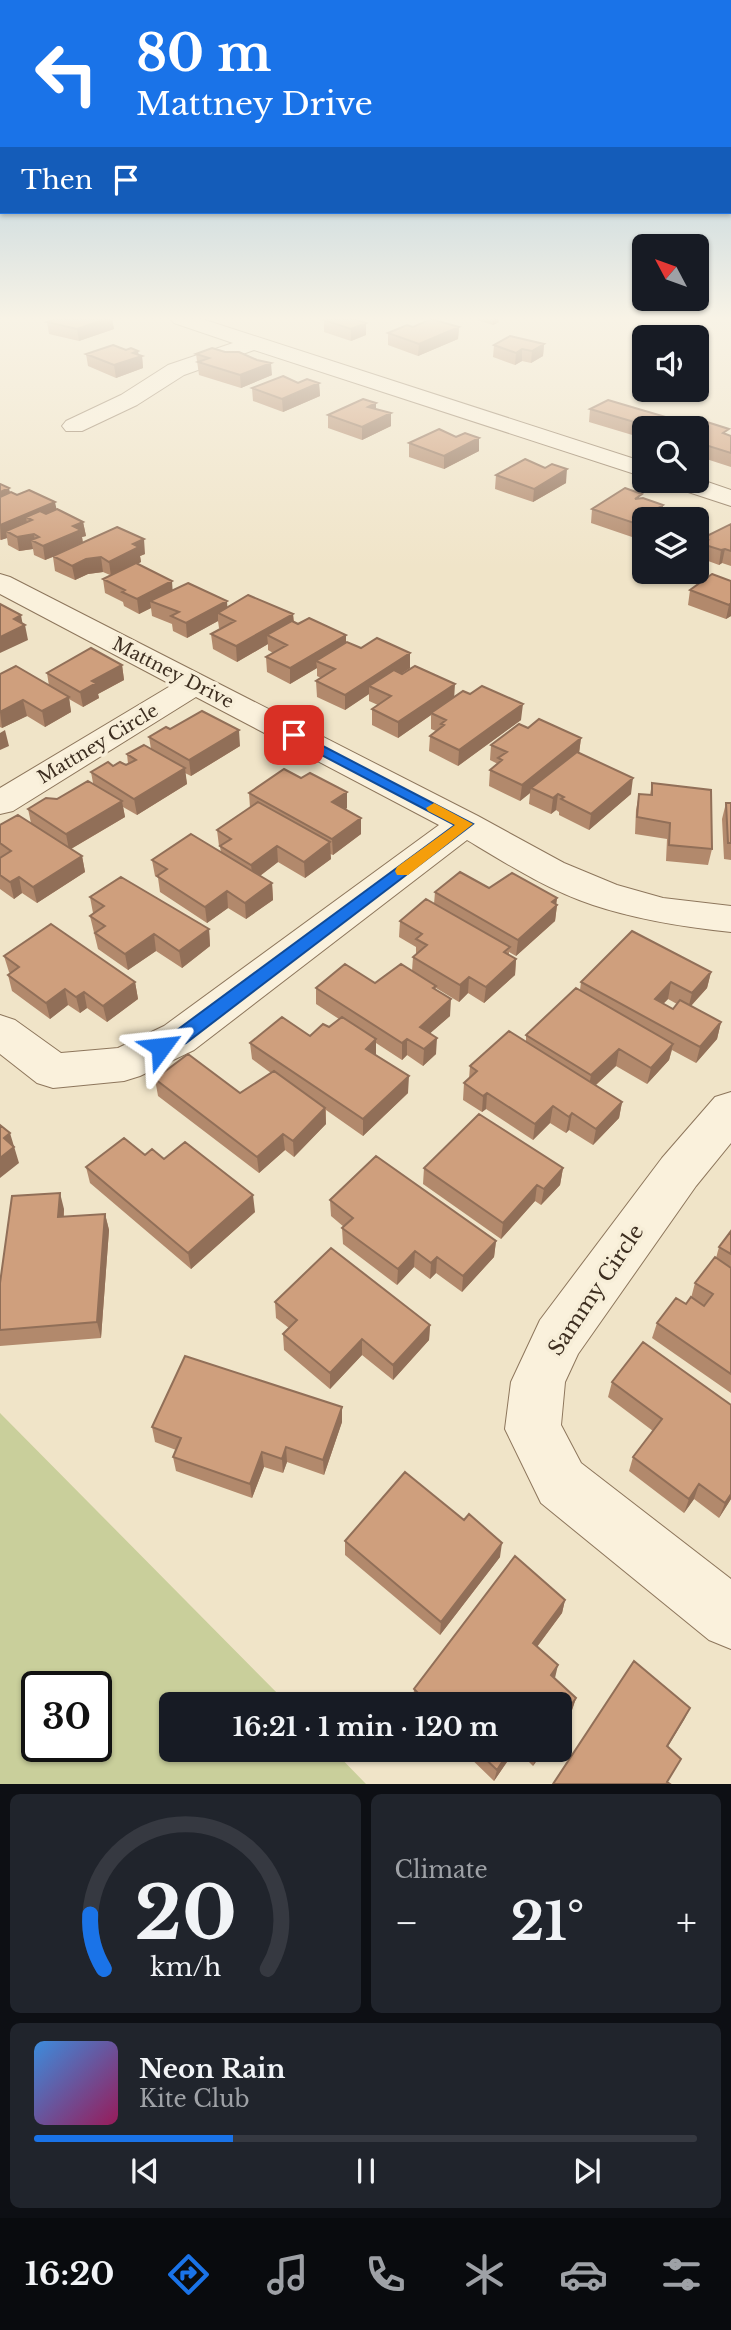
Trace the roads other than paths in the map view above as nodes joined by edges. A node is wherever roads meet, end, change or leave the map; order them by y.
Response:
1 (124, 402) edge
2 (437, 402) edge
3 (74, 426) dead end
4 (632, 466) edge
5 (709, 491) edge
6 (731, 498) edge
7 (0, 583) edge
8 (196, 684) junction
9 (0, 803) edge
10 (466, 824) junction
11 (731, 919) edge
12 (0, 1031) edge
13 (731, 1110) edge
14 (731, 1618) edge

1 - 3 street
2 - 4 street
5 - 6 street
7 - 8 street, Mattney Drive
8 - 9 street, Mattney Circle
8 - 10 street, Mattney Drive
10 - 11 street, Mattney Drive
10 - 12 street
13 - 14 street, Sammy Circle

